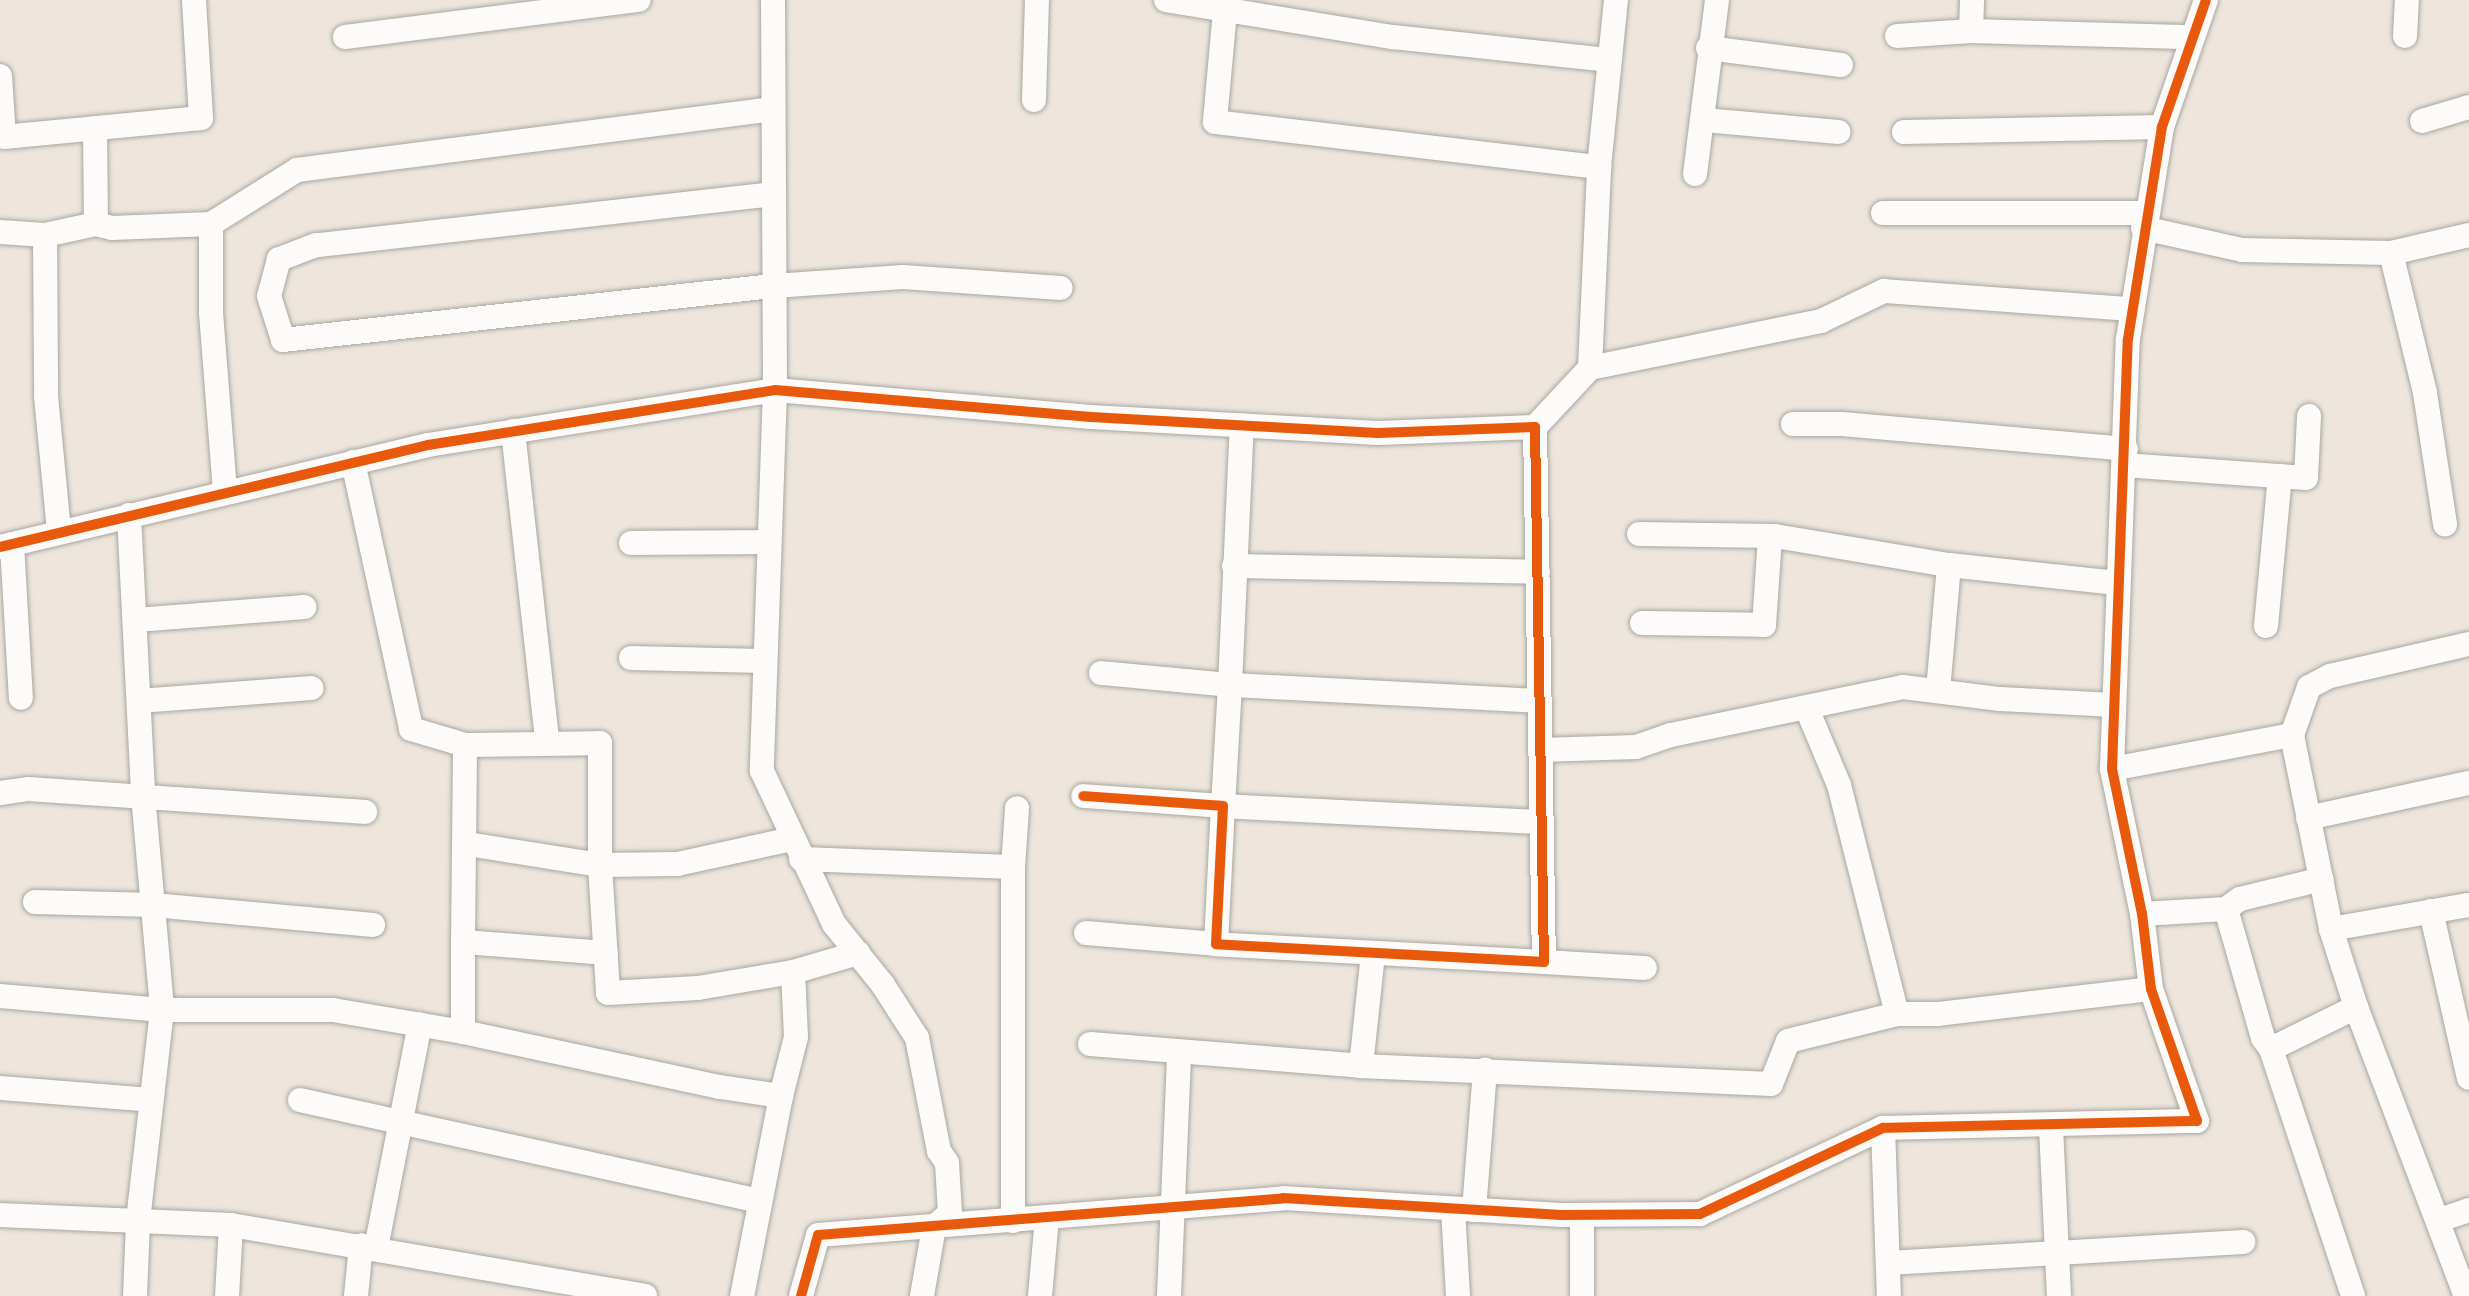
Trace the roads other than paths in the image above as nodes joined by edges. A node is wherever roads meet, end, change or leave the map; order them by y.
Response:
1 (194, 0) edge
2 (639, 0) edge
3 (772, 0) edge
4 (1037, 0) edge
5 (1166, 0) edge
6 (1616, 0) edge
7 (1717, 0) edge
8 (1972, 0) edge
9 (2206, 0) edge
10 (2407, 0) edge
11 (1225, 3) edge
12 (1971, 31) junction
13 (1897, 36) dead end
14 (2405, 36) dead end
15 (345, 37) dead end
16 (2192, 37) junction
17 (1708, 48) junction
18 (1610, 60) junction
19 (1840, 65) dead end
20 (0, 76) edge
21 (1034, 100) dead end
22 (2469, 107) edge
23 (773, 108) junction
24 (1704, 120) junction
25 (2422, 121) dead end
26 (2162, 127) junction
27 (95, 128) junction
28 (1838, 132) dead end
29 (1904, 132) dead end
30 (2, 137) edge
31 (1599, 167) junction
32 (1695, 174) dead end
33 (774, 194) junction
34 (1883, 214) dead end
35 (2144, 221) junction
36 (96, 224) junction
37 (211, 224) junction
38 (0, 232) edge
39 (46, 235) junction
40 (2469, 235) edge
41 (2391, 253) junction
42 (774, 286) junction
43 (1060, 288) dead end
44 (2132, 309) junction
45 (1590, 368) junction
46 (775, 390) junction
47 (2309, 416) dead end
48 (1793, 424) dead end
49 (1242, 425) junction
50 (1535, 427) junction
51 (513, 431) junction
52 (2125, 457) junction
53 (353, 462) junction
54 (2280, 476) junction
55 (225, 492) junction
56 (129, 514) junction
57 (2445, 524) dead end
58 (59, 532) junction
59 (1639, 534) dead end
60 (1772, 536) junction
61 (631, 542) dead end
62 (768, 542) junction
63 (6, 545) edge
64 (1950, 565) junction
65 (1234, 566) junction
66 (1538, 572) junction
67 (2117, 583) junction
68 (305, 607) dead end
69 (136, 620) junction
70 (1642, 623) dead end
71 (2266, 626) dead end
72 (2469, 645) edge
73 (631, 658) dead end
74 (763, 660) junction
75 (1101, 673) dead end
76 (1230, 685) junction
77 (312, 688) dead end
78 (1938, 691) junction
79 (20, 698) dead end
80 (139, 701) junction
81 (1540, 701) junction
82 (2113, 705) junction
83 (1807, 709) junction
84 (2292, 735) junction
85 (547, 741) junction
86 (465, 745) junction
87 (1541, 750) junction
88 (2112, 769) junction
89 (2469, 783) edge
90 (0, 793) edge
91 (143, 795) junction
92 (1083, 796) dead end
93 (1223, 806) junction
94 (1017, 808) dead end
95 (365, 813) dead end
96 (2308, 818) junction
97 (1541, 822) junction
98 (467, 844) junction
99 (796, 849) junction
100 (600, 865) junction
101 (1013, 867) junction
102 (2322, 879) junction
103 (35, 902) dead end
104 (153, 905) junction
105 (2469, 905) edge
106 (2225, 909) junction
107 (2431, 911) junction
108 (2142, 914) junction
109 (373, 925) dead end
110 (2331, 929) junction
111 (1086, 933) dead end
112 (463, 942) junction
113 (1216, 944) junction
114 (606, 953) junction
115 (858, 953) junction
116 (1373, 954) junction
117 (1544, 962) junction
118 (1645, 968) dead end
119 (793, 972) junction
120 (2151, 989) junction
121 (0, 996) edge
122 (2356, 1007) junction
123 (162, 1010) junction
124 (1897, 1014) junction
125 (421, 1024) junction
126 (463, 1032) junction
127 (1090, 1044) dead end
128 (2271, 1049) junction
129 (1179, 1053) junction
130 (1362, 1066) junction
131 (1485, 1069) junction
132 (2469, 1078) edge
133 (0, 1088) edge
134 (781, 1096) junction
135 (152, 1100) junction
136 (300, 1100) dead end
137 (401, 1119) junction
138 (2050, 1127) junction
139 (1883, 1128) junction
140 (760, 1201) junction
141 (1171, 1205) junction
142 (1464, 1209) junction
143 (2469, 1210) edge
144 (0, 1215) edge
145 (1582, 1215) junction
146 (1047, 1218) junction
147 (2440, 1220) junction
148 (1013, 1221) junction
149 (138, 1222) junction
150 (231, 1225) junction
151 (934, 1227) junction
152 (2243, 1242) dead end
153 (368, 1246) junction
154 (2056, 1256) junction
155 (1888, 1262) junction
156 (135, 1296) edge
157 (227, 1296) edge
158 (355, 1296) edge
159 (645, 1296) edge
160 (742, 1296) edge
161 (801, 1296) edge
162 (922, 1296) edge
163 (1040, 1296) edge
164 (1169, 1296) edge
165 (1458, 1296) edge
166 (1582, 1296) edge
167 (1889, 1296) edge
168 (2059, 1296) edge
169 (2353, 1296) edge
170 (2466, 1296) edge

1 - 27 street
2 - 15 street
3 - 23 street
4 - 21 street
5 - 11 street
6 - 18 street
7 - 17 street
8 - 12 street
9 - 16 street
10 - 14 street
11 - 18 street
11 - 31 street
12 - 13 street
12 - 16 street
16 - 26 street
17 - 19 street
17 - 24 street
18 - 31 street
20 - 30 street
22 - 25 street
23 - 33 street
23 - 37 street
24 - 28 street
24 - 32 street
26 - 29 street
26 - 35 street
27 - 30 street
27 - 36 street
31 - 45 street
33 - 42 street
33 - 42 street
34 - 35 street
35 - 41 street
35 - 44 street
36 - 37 street
36 - 39 street
37 - 55 street
38 - 39 street
39 - 58 street
40 - 41 street
41 - 57 street
42 - 43 street
42 - 46 street
44 - 45 street
44 - 52 street
45 - 50 street
46 - 49 street
46 - 51 street
46 - 62 street
47 - 54 street
48 - 52 street
49 - 50 street
49 - 65 street
50 - 66 street
51 - 53 street
51 - 85 street
52 - 54 street
52 - 67 street
53 - 55 street
53 - 86 street
54 - 71 street
55 - 56 street
56 - 58 street
56 - 69 street
58 - 63 street
59 - 60 street
60 - 64 street
60 - 70 street
61 - 62 street
62 - 74 street
63 - 79 street
64 - 67 street
64 - 78 street
65 - 66 street
65 - 76 street
66 - 81 street
67 - 82 street
68 - 69 street
69 - 80 street
72 - 84 street
73 - 74 street
74 - 99 street
75 - 76 street
76 - 81 street
76 - 93 street
77 - 80 street
78 - 82 street
78 - 83 street
80 - 91 street
81 - 87 street
82 - 88 street
83 - 87 street
83 - 124 street
84 - 88 street
84 - 96 street
85 - 86 street
85 - 100 street
86 - 98 street
87 - 97 street
88 - 108 street
89 - 96 street
90 - 91 street
91 - 95 street
91 - 104 street
92 - 93 street
93 - 97 street
93 - 113 street
94 - 101 street
96 - 102 street
97 - 117 street
98 - 100 street
98 - 112 street
99 - 100 street
99 - 101 street
99 - 115 street
100 - 114 street
101 - 148 street
102 - 106 street
102 - 110 street
103 - 104 street
104 - 109 street
104 - 123 street
105 - 107 street
106 - 108 street
106 - 128 street
107 - 110 street
107 - 132 street
108 - 120 street
110 - 122 street
111 - 113 street
112 - 114 street
112 - 126 street
113 - 116 street
114 - 119 street
115 - 119 street
115 - 151 street
116 - 117 street
116 - 130 street
117 - 118 street
119 - 134 street
120 - 124 street
120 - 138 street
121 - 123 street
122 - 128 street
122 - 147 street
123 - 125 street
123 - 135 street
124 - 131 street
125 - 126 street
125 - 137 street
126 - 134 street
127 - 129 street
128 - 169 street
129 - 130 street
129 - 141 street
130 - 131 street
131 - 142 street
133 - 135 street
134 - 140 street
135 - 149 street
136 - 137 street
137 - 140 street
137 - 153 street
138 - 139 street
138 - 154 street
139 - 145 street
139 - 155 street
140 - 160 street
141 - 142 street
141 - 146 street
141 - 164 street
142 - 145 street
142 - 165 street
143 - 147 street
144 - 149 street
145 - 166 street
146 - 148 street
146 - 163 street
147 - 170 street
148 - 151 street
149 - 150 street
149 - 156 street
150 - 153 street
150 - 157 street
151 - 161 street
151 - 162 street
152 - 154 street
153 - 158 street
153 - 159 street
154 - 155 street
154 - 168 street
155 - 167 street

